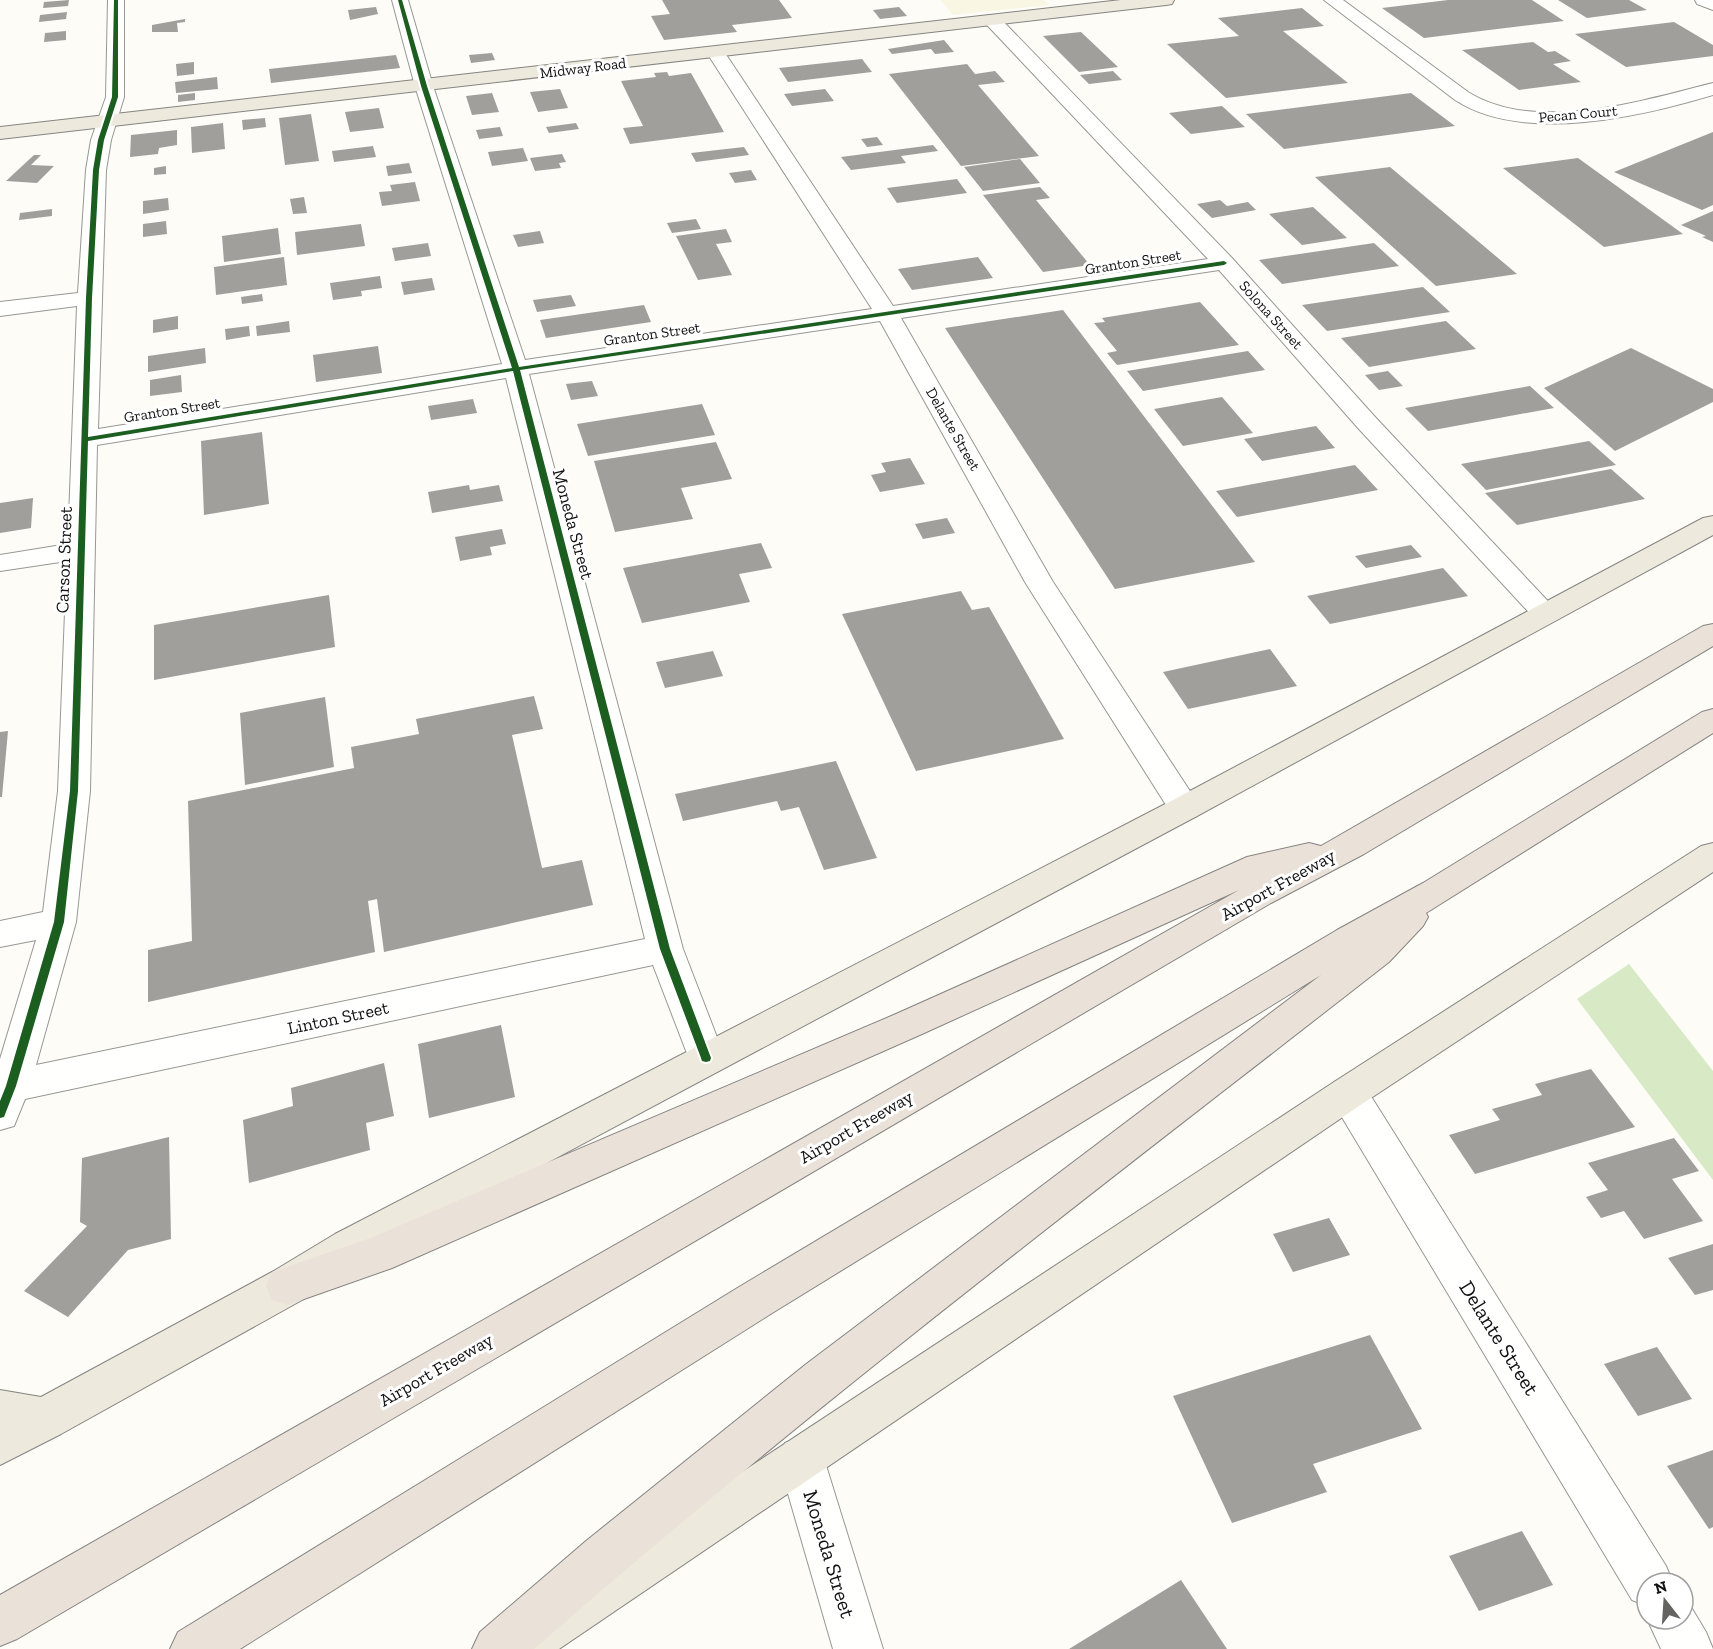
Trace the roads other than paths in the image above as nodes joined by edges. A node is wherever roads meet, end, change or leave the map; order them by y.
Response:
1 (116, 0) edge
2 (400, 0) edge
3 (1166, 0) edge
4 (1332, 0) edge
5 (1703, 0) edge
6 (1713, 5) edge
7 (992, 20) junction
8 (716, 53) junction
9 (424, 86) junction
10 (1713, 89) edge
11 (108, 121) junction
12 (0, 133) edge
13 (1224, 263) junction
14 (89, 298) junction
15 (0, 309) edge
16 (888, 315) junction
17 (516, 369) junction
18 (86, 439) junction
19 (1713, 524) edge
20 (81, 550) junction
21 (0, 563) edge
22 (1546, 614) junction
23 (1713, 633) edge
24 (1713, 719) edge
25 (1185, 808) junction
26 (1352, 845) junction
27 (1713, 855) edge
28 (1435, 892) junction
29 (59, 922) junction
30 (0, 934) edge
31 (666, 950) junction
32 (706, 1058) junction
33 (1348, 1093) junction
34 (6, 1100) edge
35 (287, 1286) junction
36 (0, 1412) edge
37 (45, 1419) junction
38 (0, 1443) edge
39 (801, 1459) junction
40 (0, 1463) edge
41 (1642, 1571) edge
42 (0, 1622) edge
43 (1678, 1631) edge
44 (195, 1649) edge
45 (497, 1649) edge
46 (516, 1649) edge
47 (858, 1649) edge
48 (1689, 1649) edge

1 - 11 street, Carson Street
2 - 9 street, Moneda Street
3 - 7 main road, Midway Road
4 - 10 street, Pecan Court
5 - 6 street
7 - 8 main road, Midway Road
7 - 13 street, Solona Street
8 - 9 main road, Midway Road
8 - 16 street, Delante Street
9 - 11 main road, Midway Road
9 - 17 street, Moneda Street
11 - 12 main road, Midway Road
11 - 14 street, Carson Street
13 - 16 street, Granton Street
13 - 22 street, Solona Street
14 - 15 street
14 - 18 street, Carson Street
16 - 17 street, Granton Street
16 - 25 street, Delante Street
17 - 18 street, Granton Street
17 - 31 street, Moneda Street
18 - 20 street, Carson Street
19 - 22 main road
20 - 21 street
20 - 29 street, Carson Street
22 - 25 main road
23 - 26 highway, Airport Freeway
24 - 28 highway
25 - 32 main road
26 - 35 highway
26 - 42 highway, Airport Freeway
27 - 33 main road
28 - 44 highway
28 - 45 highway
29 - 30 street
29 - 34 street, Carson Street
31 - 32 street, Moneda Street
31 - 34 street, Linton Street
32 - 35 main road
33 - 39 main road
33 - 41 street, Delante Street
35 - 37 main road
36 - 37 main road
37 - 38 main road
37 - 40 main road
39 - 46 main road
39 - 47 street, Moneda Street
43 - 48 street

